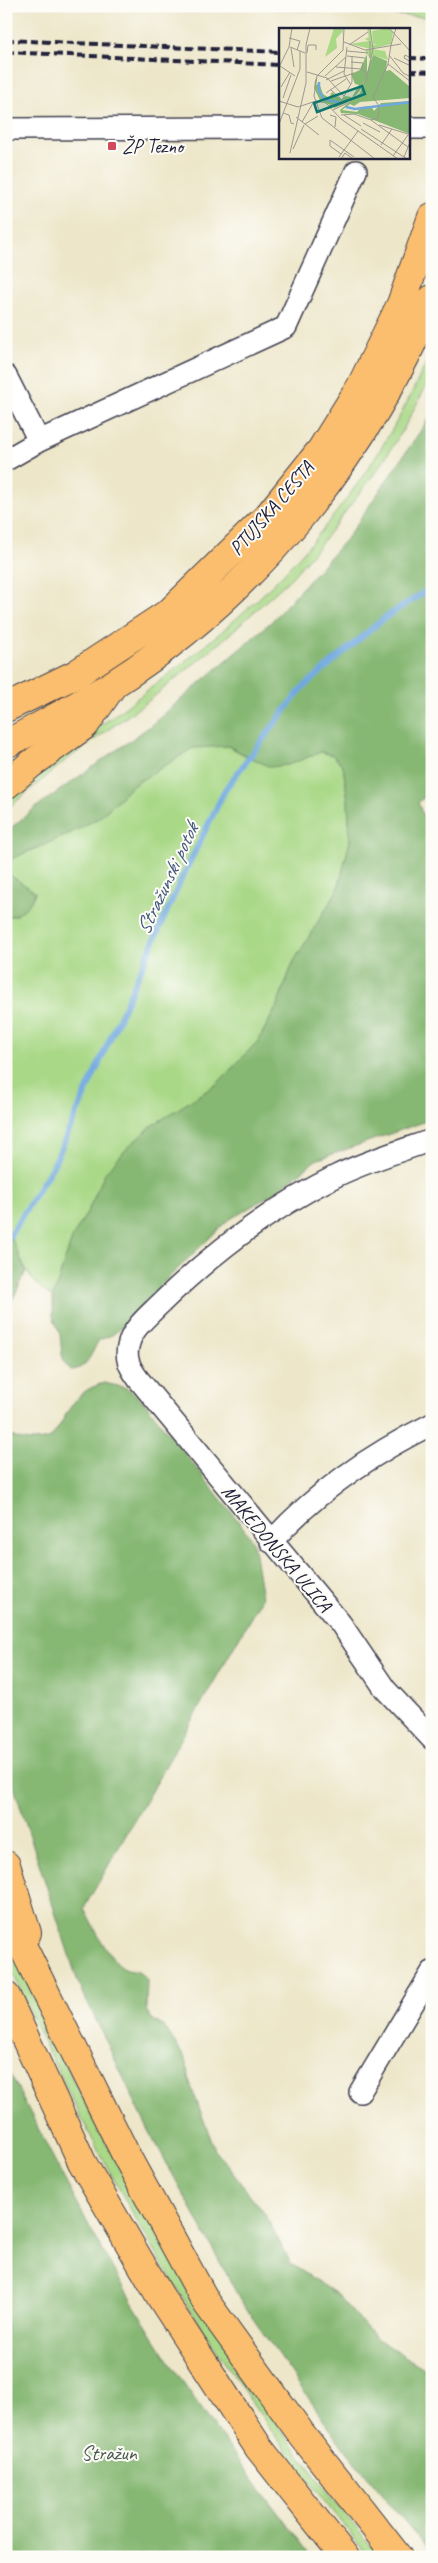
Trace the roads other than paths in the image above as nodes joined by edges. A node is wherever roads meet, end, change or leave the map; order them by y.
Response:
1 (279, 128) edge
2 (410, 128) edge
3 (432, 128) edge
4 (6, 129) edge
5 (356, 171) dead end
6 (432, 217) edge
7 (432, 299) edge
8 (6, 376) edge
9 (39, 441) junction
10 (6, 460) edge
11 (113, 685) junction
12 (6, 708) edge
13 (6, 744) edge
14 (6, 785) edge
15 (432, 1140) edge
16 (432, 1424) edge
17 (271, 1542) junction
18 (425, 1717) edge
19 (432, 1739) edge
20 (6, 1866) edge
21 (6, 1913) edge
22 (432, 1972) edge
23 (42, 1988) junction
24 (7, 1999) edge
25 (360, 2092) dead end
26 (345, 2557) edge
27 (398, 2557) edge

1 - 4 street
2 - 3 street
5 - 9 street
6 - 12 main road, PTUJSKA CESTA
7 - 11 main road, PTUJSKA CESTA
8 - 9 street
9 - 10 street
11 - 13 main road, PTUJSKA CESTA
11 - 14 main road
15 - 17 street, MAKEDONSKA ULICA
16 - 17 street
17 - 18 street, MAKEDONSKA ULICA
18 - 19 street, MAKEDONSKA ULICA
20 - 23 main road
21 - 23 main road
22 - 25 street
23 - 27 main road
24 - 26 main road

